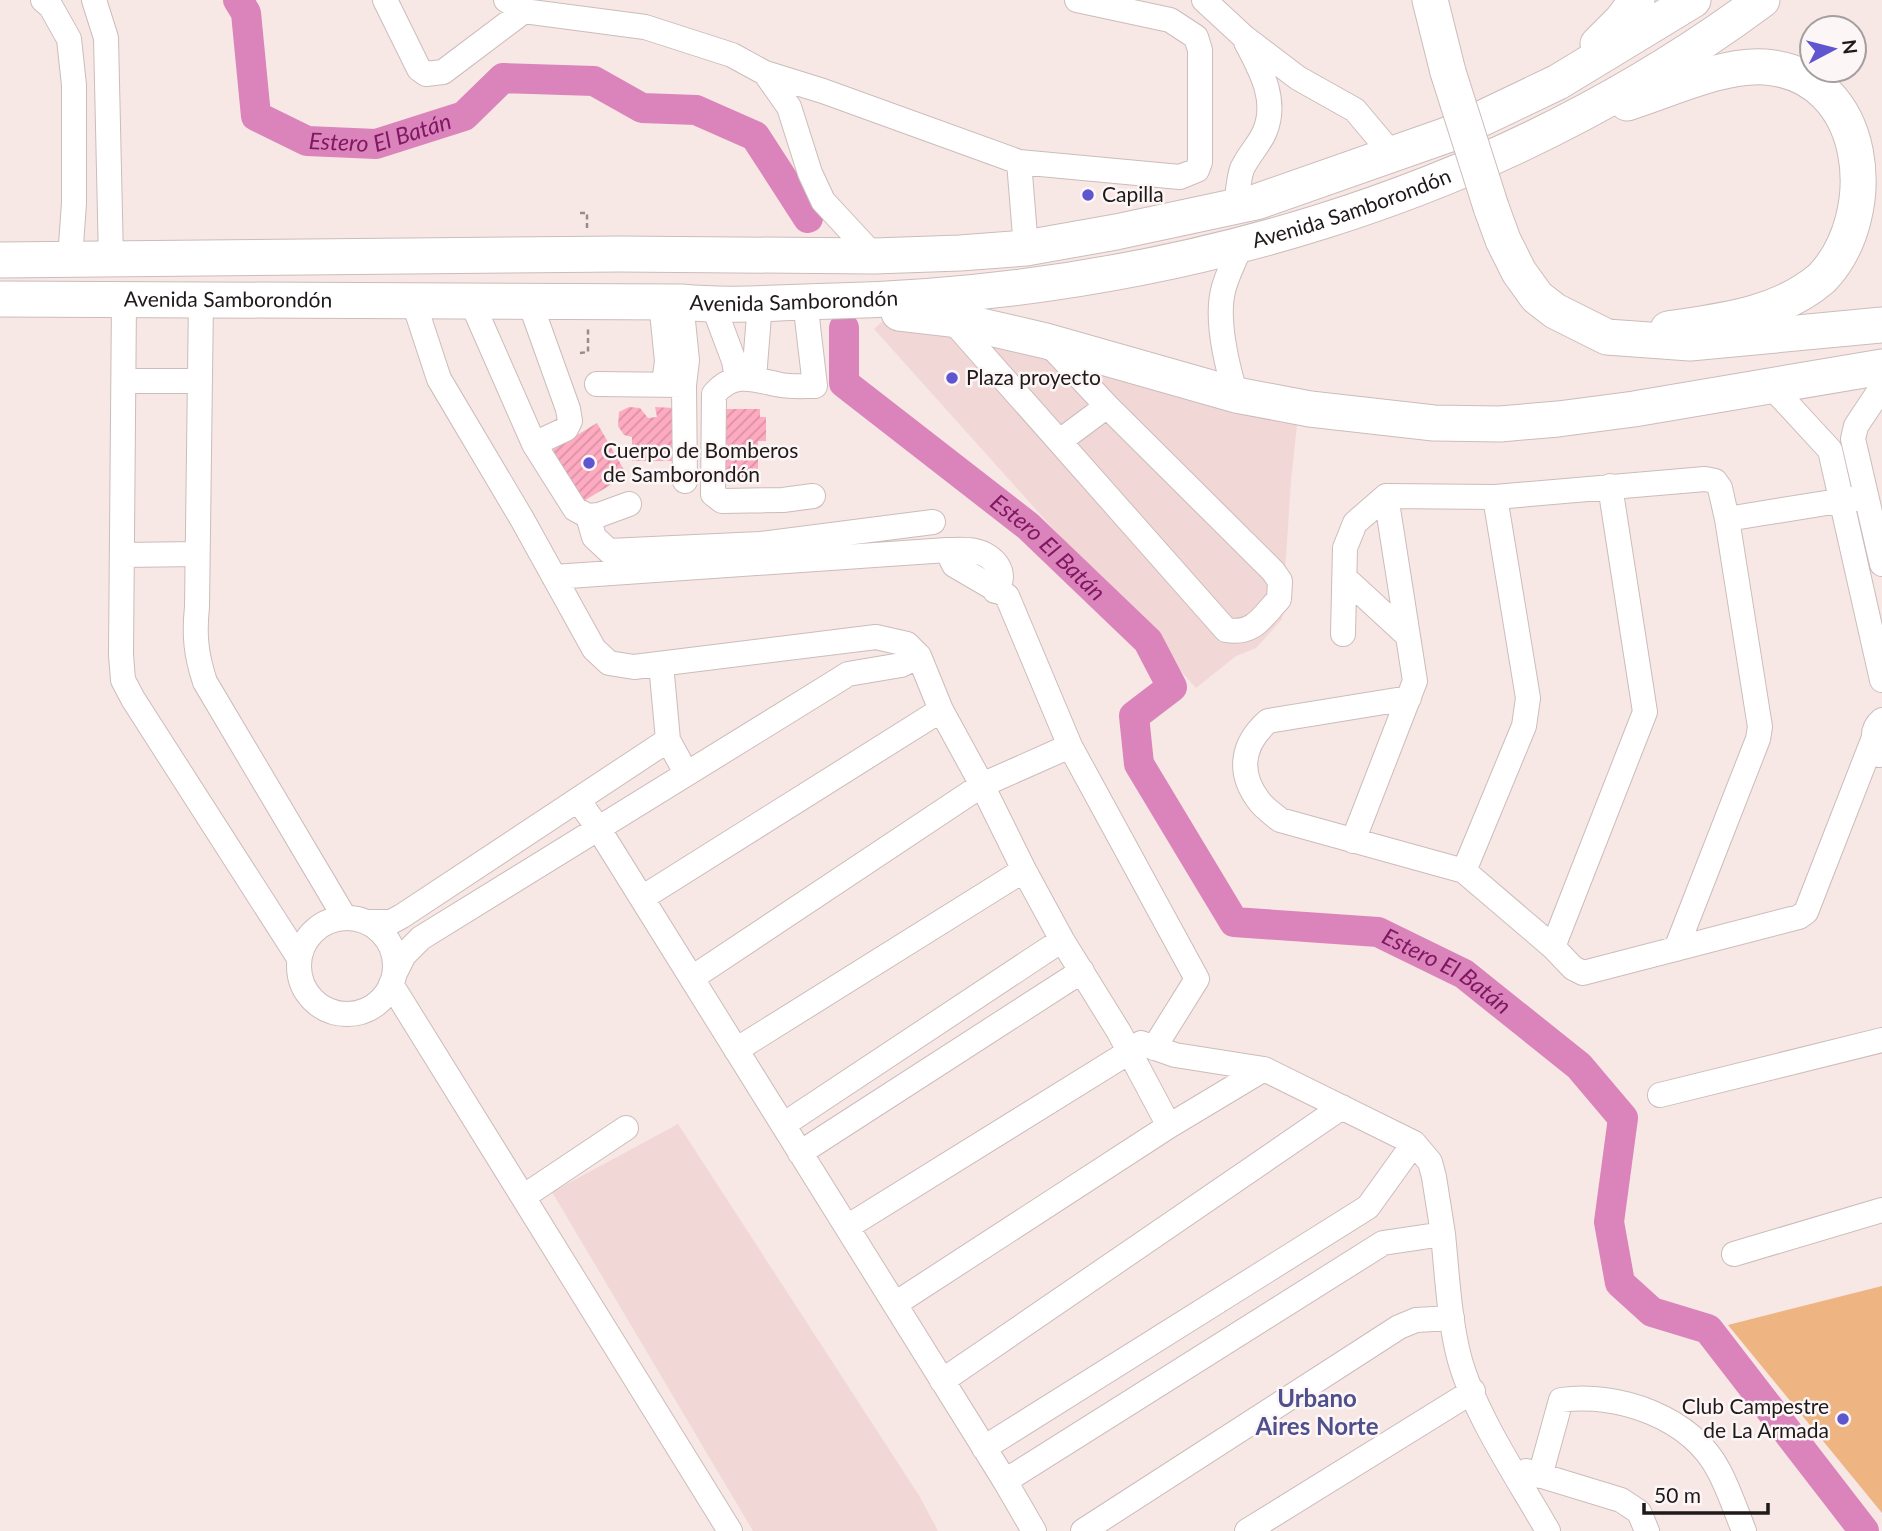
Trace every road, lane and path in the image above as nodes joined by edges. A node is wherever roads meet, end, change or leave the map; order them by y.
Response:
1 (43, 0) edge
2 (94, 0) edge
3 (386, 0) edge
4 (1077, 0) edge
5 (1204, 0) edge
6 (1430, 0) edge
7 (1446, 0) edge
8 (1637, 0) edge
9 (1693, 0) edge
10 (1762, 0) edge
11 (515, 6) edge
12 (1244, 37) junction
13 (1455, 70) junction
14 (765, 73) junction
15 (1558, 82) junction
16 (1561, 124) junction
17 (1392, 154) junction
18 (1018, 162) junction
19 (1496, 205) junction
20 (1236, 207) junction
21 (580, 213) dead end
22 (587, 213) dead end
23 (1240, 247) junction
24 (1026, 248) junction
25 (487, 255) junction
26 (874, 256) junction
27 (70, 259) junction
28 (111, 259) junction
29 (0, 260) edge
30 (0, 299) edge
31 (124, 299) junction
32 (201, 299) junction
33 (806, 301) junction
34 (414, 303) junction
35 (501, 303) junction
36 (685, 303) junction
37 (760, 303) junction
38 (1882, 309) edge
39 (951, 319) junction
40 (1882, 325) edge
41 (1668, 328) junction
42 (1046, 341) junction
43 (580, 352) dead end
44 (588, 352) dead end
45 (1882, 367) edge
46 (745, 378) junction
47 (124, 381) junction
48 (200, 381) junction
49 (597, 384) dead end
50 (674, 385) junction
51 (1771, 386) junction
52 (1882, 387) edge
53 (1236, 395) junction
54 (1107, 405) junction
55 (1059, 441) junction
56 (534, 444) junction
57 (685, 481) dead end
58 (1609, 486) junction
59 (813, 496) dead end
60 (1386, 496) junction
61 (1875, 496) edge
62 (1496, 497) junction
63 (1842, 500) junction
64 (629, 504) dead end
65 (588, 516) junction
66 (1727, 519) junction
67 (933, 522) dead end
68 (197, 554) junction
69 (122, 555) junction
70 (1882, 564) edge
71 (554, 577) junction
72 (1345, 578) junction
73 (1343, 634) dead end
74 (1408, 636) junction
75 (919, 656) junction
76 (661, 664) junction
77 (1882, 680) edge
78 (1409, 698) junction
79 (941, 710) junction
80 (1879, 739) edge
81 (668, 740) junction
82 (1070, 746) junction
83 (686, 773) junction
84 (982, 785) junction
85 (578, 800) junction
86 (598, 828) junction
87 (1353, 841) junction
88 (1024, 870) junction
89 (1464, 871) junction
90 (642, 898) junction
91 (356, 920) junction
92 (1062, 940) junction
93 (1553, 947) junction
94 (1676, 949) junction
95 (299, 958) junction
96 (1082, 971) junction
97 (692, 978) junction
98 (392, 979) junction
99 (1882, 1040) edge
100 (1124, 1042) junction
101 (1154, 1048) junction
102 (736, 1049) junction
103 (1264, 1069) junction
104 (1660, 1095) dead end
105 (1342, 1107) junction
106 (783, 1125) junction
107 (1169, 1126) junction
108 (626, 1128) dead end
109 (1414, 1143) junction
110 (800, 1153) junction
111 (523, 1197) junction
112 (1882, 1210) edge
113 (847, 1227) junction
114 (1443, 1234) junction
115 (1734, 1254) dead end
116 (895, 1304) junction
117 (1452, 1318) junction
118 (942, 1381) junction
119 (1473, 1391) junction
120 (984, 1448) junction
121 (1511, 1467) junction
122 (1540, 1476) junction
123 (1004, 1480) junction
124 (730, 1531) edge
125 (1034, 1531) edge
126 (1083, 1531) edge
127 (1247, 1531) edge
128 (1548, 1531) edge
129 (1647, 1531) edge
130 (1744, 1531) edge

1 - 27 street
2 - 28 street
3 - 11 street
4 - 18 street
5 - 12 street
6 - 13 highway
7 - 13 highway
8 - 15 highway
9 - 15 highway
10 - 16 highway
11 - 14 street
12 - 17 street
12 - 20 street
13 - 19 highway
14 - 18 street
14 - 26 street
15 - 17 highway, Avenida Samborondón
16 - 23 highway, Avenida Samborondón
16 - 41 highway
17 - 20 highway, Avenida Samborondón
18 - 24 street
19 - 40 highway
19 - 41 highway
20 - 24 highway, Avenida Samborondón
21 - 22 path
23 - 33 highway, Avenida Samborondón
23 - 53 street
24 - 26 highway, Avenida Samborondón
25 - 26 highway, Avenida Samborondón
25 - 28 highway, Avenida Samborondón
25 - 35 highway
27 - 28 highway, Avenida Samborondón
27 - 29 highway, Avenida Samborondón
30 - 31 highway, Avenida Samborondón
31 - 32 highway, Avenida Samborondón
31 - 47 street
32 - 34 highway, Avenida Samborondón
32 - 48 street
33 - 37 highway, Avenida Samborondón
33 - 39 highway
33 - 46 street
34 - 35 highway, Avenida Samborondón
34 - 71 street
35 - 36 highway, Avenida Samborondón
35 - 56 street
35 - 56 street
36 - 37 highway, Avenida Samborondón
36 - 46 street
36 - 50 street
37 - 46 street
38 - 41 highway
39 - 42 highway
39 - 55 street
42 - 53 highway
42 - 54 street
43 - 44 path
45 - 51 highway
46 - 59 street
47 - 48 street
47 - 69 street
48 - 68 street
49 - 50 street
50 - 57 street
51 - 53 highway
51 - 63 street
52 - 61 street
54 - 55 street
54 - 55 street
56 - 65 street
58 - 62 street
58 - 66 street
58 - 93 street
60 - 62 street
60 - 72 street
60 - 74 street
61 - 63 street
61 - 70 street
62 - 89 street
63 - 66 street
63 - 77 street
64 - 65 street
65 - 67 street
66 - 94 street
68 - 69 street
68 - 91 street
69 - 95 street
71 - 76 street
71 - 82 street
72 - 73 street
72 - 74 street
74 - 78 street
75 - 76 street
75 - 79 street
75 - 83 street
76 - 81 street
78 - 87 street
78 - 87 street
79 - 84 street
79 - 90 street
80 - 94 street
81 - 83 street
81 - 85 street
82 - 84 street
82 - 101 street
83 - 86 street
84 - 88 street
84 - 97 street
85 - 86 street
85 - 91 street
86 - 90 street
86 - 98 street
87 - 89 street
88 - 92 street
88 - 102 street
89 - 93 street
90 - 97 street
91 - 95 street
91 - 98 street
92 - 96 street
92 - 106 street
93 - 94 street
95 - 98 street
96 - 100 street
96 - 110 street
97 - 102 street
98 - 111 street
99 - 104 street
100 - 101 street
100 - 107 street
100 - 113 street
101 - 103 street
102 - 106 street
103 - 105 street
103 - 107 street
105 - 109 street
105 - 118 street
106 - 110 street
107 - 116 street
108 - 111 street
109 - 114 street
109 - 120 street
110 - 113 street
111 - 124 street
112 - 115 street
113 - 116 street
114 - 117 street
114 - 123 street
116 - 118 street
117 - 119 street
117 - 126 street
118 - 120 street
119 - 121 street
119 - 127 street
120 - 123 street
121 - 122 street
121 - 128 street
122 - 129 street
122 - 130 street
123 - 125 street

